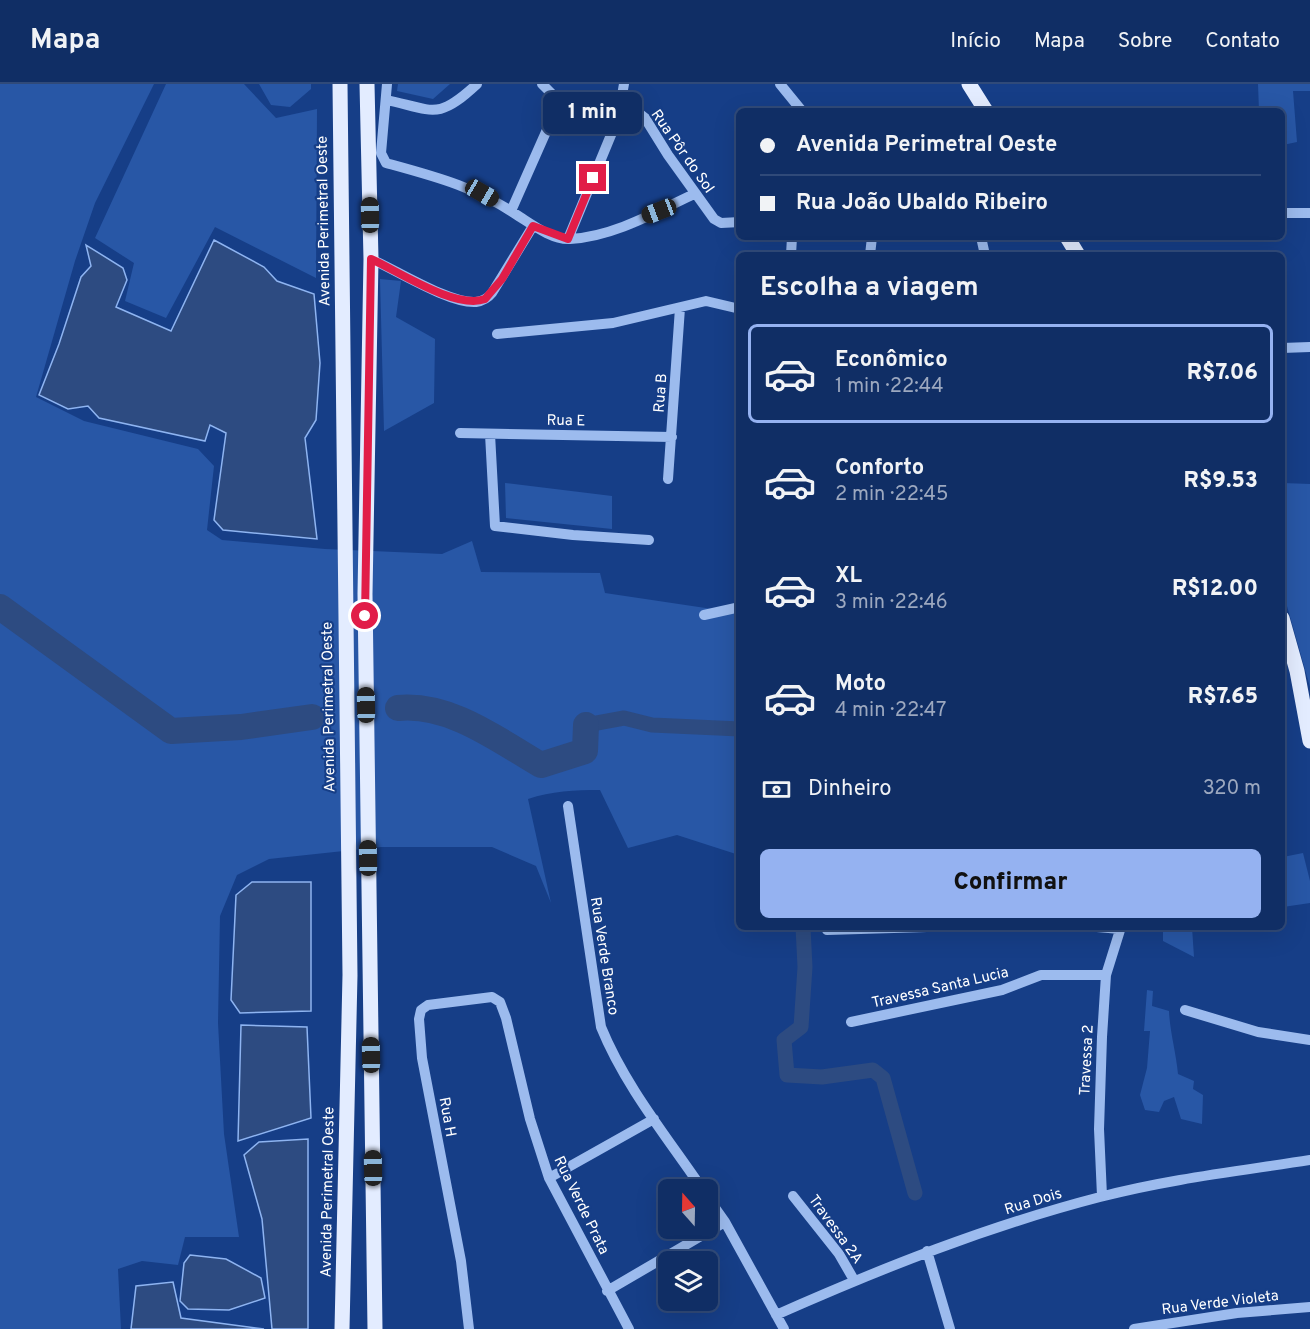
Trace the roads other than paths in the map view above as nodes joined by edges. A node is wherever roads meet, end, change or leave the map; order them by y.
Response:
1 (340, 84) edge
2 (367, 84) edge
3 (387, 84) edge
4 (477, 84) edge
5 (542, 84) edge
6 (624, 84) edge
7 (780, 84) edge
8 (969, 84) edge
9 (621, 99) junction
10 (387, 100) junction
11 (800, 108) edge
12 (984, 108) edge
13 (694, 194) junction
14 (511, 211) junction
15 (1285, 213) edge
16 (1310, 213) edge
17 (736, 222) edge
18 (533, 226) junction
19 (568, 239) junction
20 (371, 259) junction
21 (680, 308) junction
22 (736, 308) edge
23 (497, 334) dead end
24 (1310, 346) edge
25 (1285, 348) edge
26 (460, 433) dead end
27 (490, 434) junction
28 (672, 437) junction
29 (668, 479) dead end
30 (649, 540) dead end
31 (736, 608) edge
32 (704, 615) dead end
33 (1287, 647) edge
34 (1310, 741) edge
35 (568, 806) dead end
36 (1120, 930) edge
37 (1106, 975) junction
38 (1185, 1010) dead end
39 (506, 1018) joint
40 (851, 1022) dead end
41 (1310, 1040) edge
42 (654, 1119) junction
43 (1310, 1160) edge
44 (549, 1178) junction
45 (695, 1179) edge
46 (793, 1196) dead end
47 (1102, 1196) junction
48 (718, 1212) edge
49 (725, 1222) junction
50 (927, 1251) junction
51 (854, 1280) junction
52 (607, 1291) junction
53 (1310, 1307) edge
54 (776, 1315) junction
55 (342, 1329) edge
56 (375, 1329) edge
57 (469, 1329) edge
58 (629, 1329) edge
59 (784, 1329) edge
60 (950, 1329) edge
61 (1134, 1329) edge

1 - 55 main road, Avenida Perimetral Oeste
2 - 20 main road
3 - 10 street
4 - 10 street
5 - 14 street
6 - 9 street
7 - 11 street
8 - 12 main road
9 - 13 street, Rua Pôr do Sol
9 - 19 street
10 - 14 street
13 - 17 street, Rua Pôr do Sol
13 - 19 street
14 - 18 street
15 - 16 street
18 - 19 street
18 - 20 street
20 - 56 main road
21 - 22 street
21 - 23 street
21 - 28 street, Rua B
24 - 25 street
26 - 27 street, Rua E
27 - 28 street, Rua E
27 - 30 street
28 - 29 street, Rua B
31 - 32 street
33 - 34 main road
35 - 42 street, Rua Verde Branco
36 - 37 street, Travessa 2
37 - 40 street, Travessa Santa Lucia
37 - 47 street, Travessa 2
38 - 41 street
39 - 44 street, Rua Verde Prata
39 - 57 street, Rua H
42 - 44 street
42 - 45 street, Rua Verde Branco
43 - 47 street, Rua Dois
44 - 52 street, Rua Verde Prata
46 - 51 street, Travessa 2A
47 - 50 street, Rua Dois
48 - 49 street
49 - 52 street
49 - 54 street
50 - 51 street, Rua Dois
50 - 60 street
51 - 54 street, Rua Dois
52 - 58 street, Rua Verde Prata
53 - 61 street, Rua Verde Violeta
54 - 59 street

